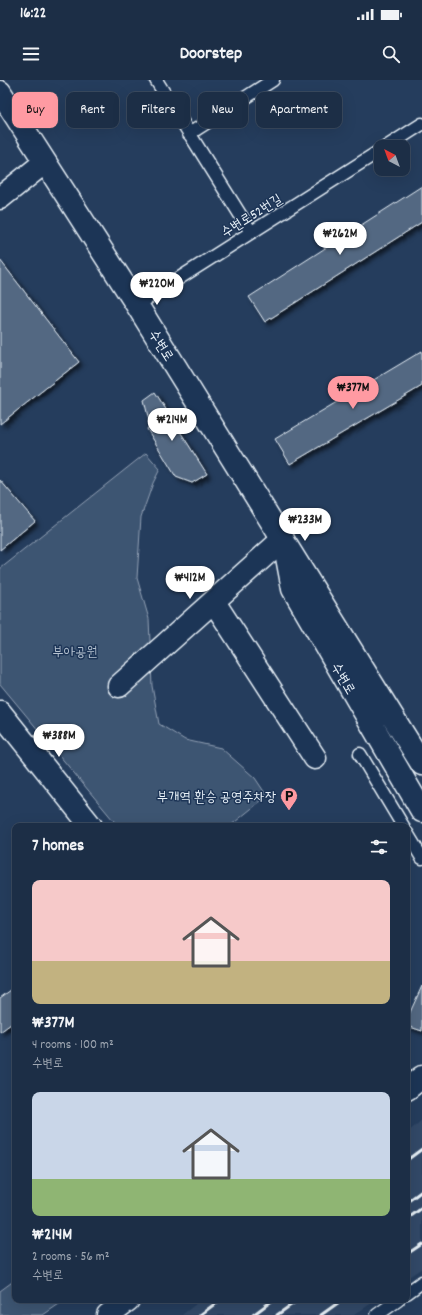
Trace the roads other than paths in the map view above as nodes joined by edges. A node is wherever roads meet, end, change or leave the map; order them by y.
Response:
1 (156, 80) edge
2 (273, 80) edge
3 (0, 92) edge
4 (422, 124) edge
5 (189, 134) junction
6 (397, 140) edge
7 (374, 154) edge
8 (45, 162) junction
9 (0, 198) edge
10 (251, 232) junction
11 (137, 305) junction
12 (283, 539) junction
13 (214, 602) junction
14 (119, 686) dead end
15 (0, 712) edge
16 (422, 742) edge
17 (360, 754) dead end
18 (315, 758) dead end
19 (422, 764) edge
20 (422, 811) edge
21 (90, 823) edge
22 (401, 823) edge
23 (410, 837) edge
24 (422, 858) edge
25 (422, 1077) edge
26 (410, 1087) edge
27 (422, 1282) edge
28 (410, 1291) edge
29 (124, 1303) edge
30 (394, 1303) edge
31 (108, 1315) edge
32 (377, 1315) edge

1 - 5 lane
2 - 5 lane
3 - 8 street, 수변로
4 - 6 lane
5 - 10 lane
7 - 10 lane, 수변로52번길
8 - 9 street
8 - 11 street, 수변로
10 - 11 lane, 수변로52번길
11 - 12 street, 수변로
12 - 13 street
12 - 16 street, 수변로
12 - 19 street, 수변로
12 - 20 street, 수변로
13 - 14 street
13 - 18 street
15 - 21 street
17 - 22 lane
23 - 24 lane
25 - 26 street
27 - 28 lane
29 - 31 street
30 - 32 lane

